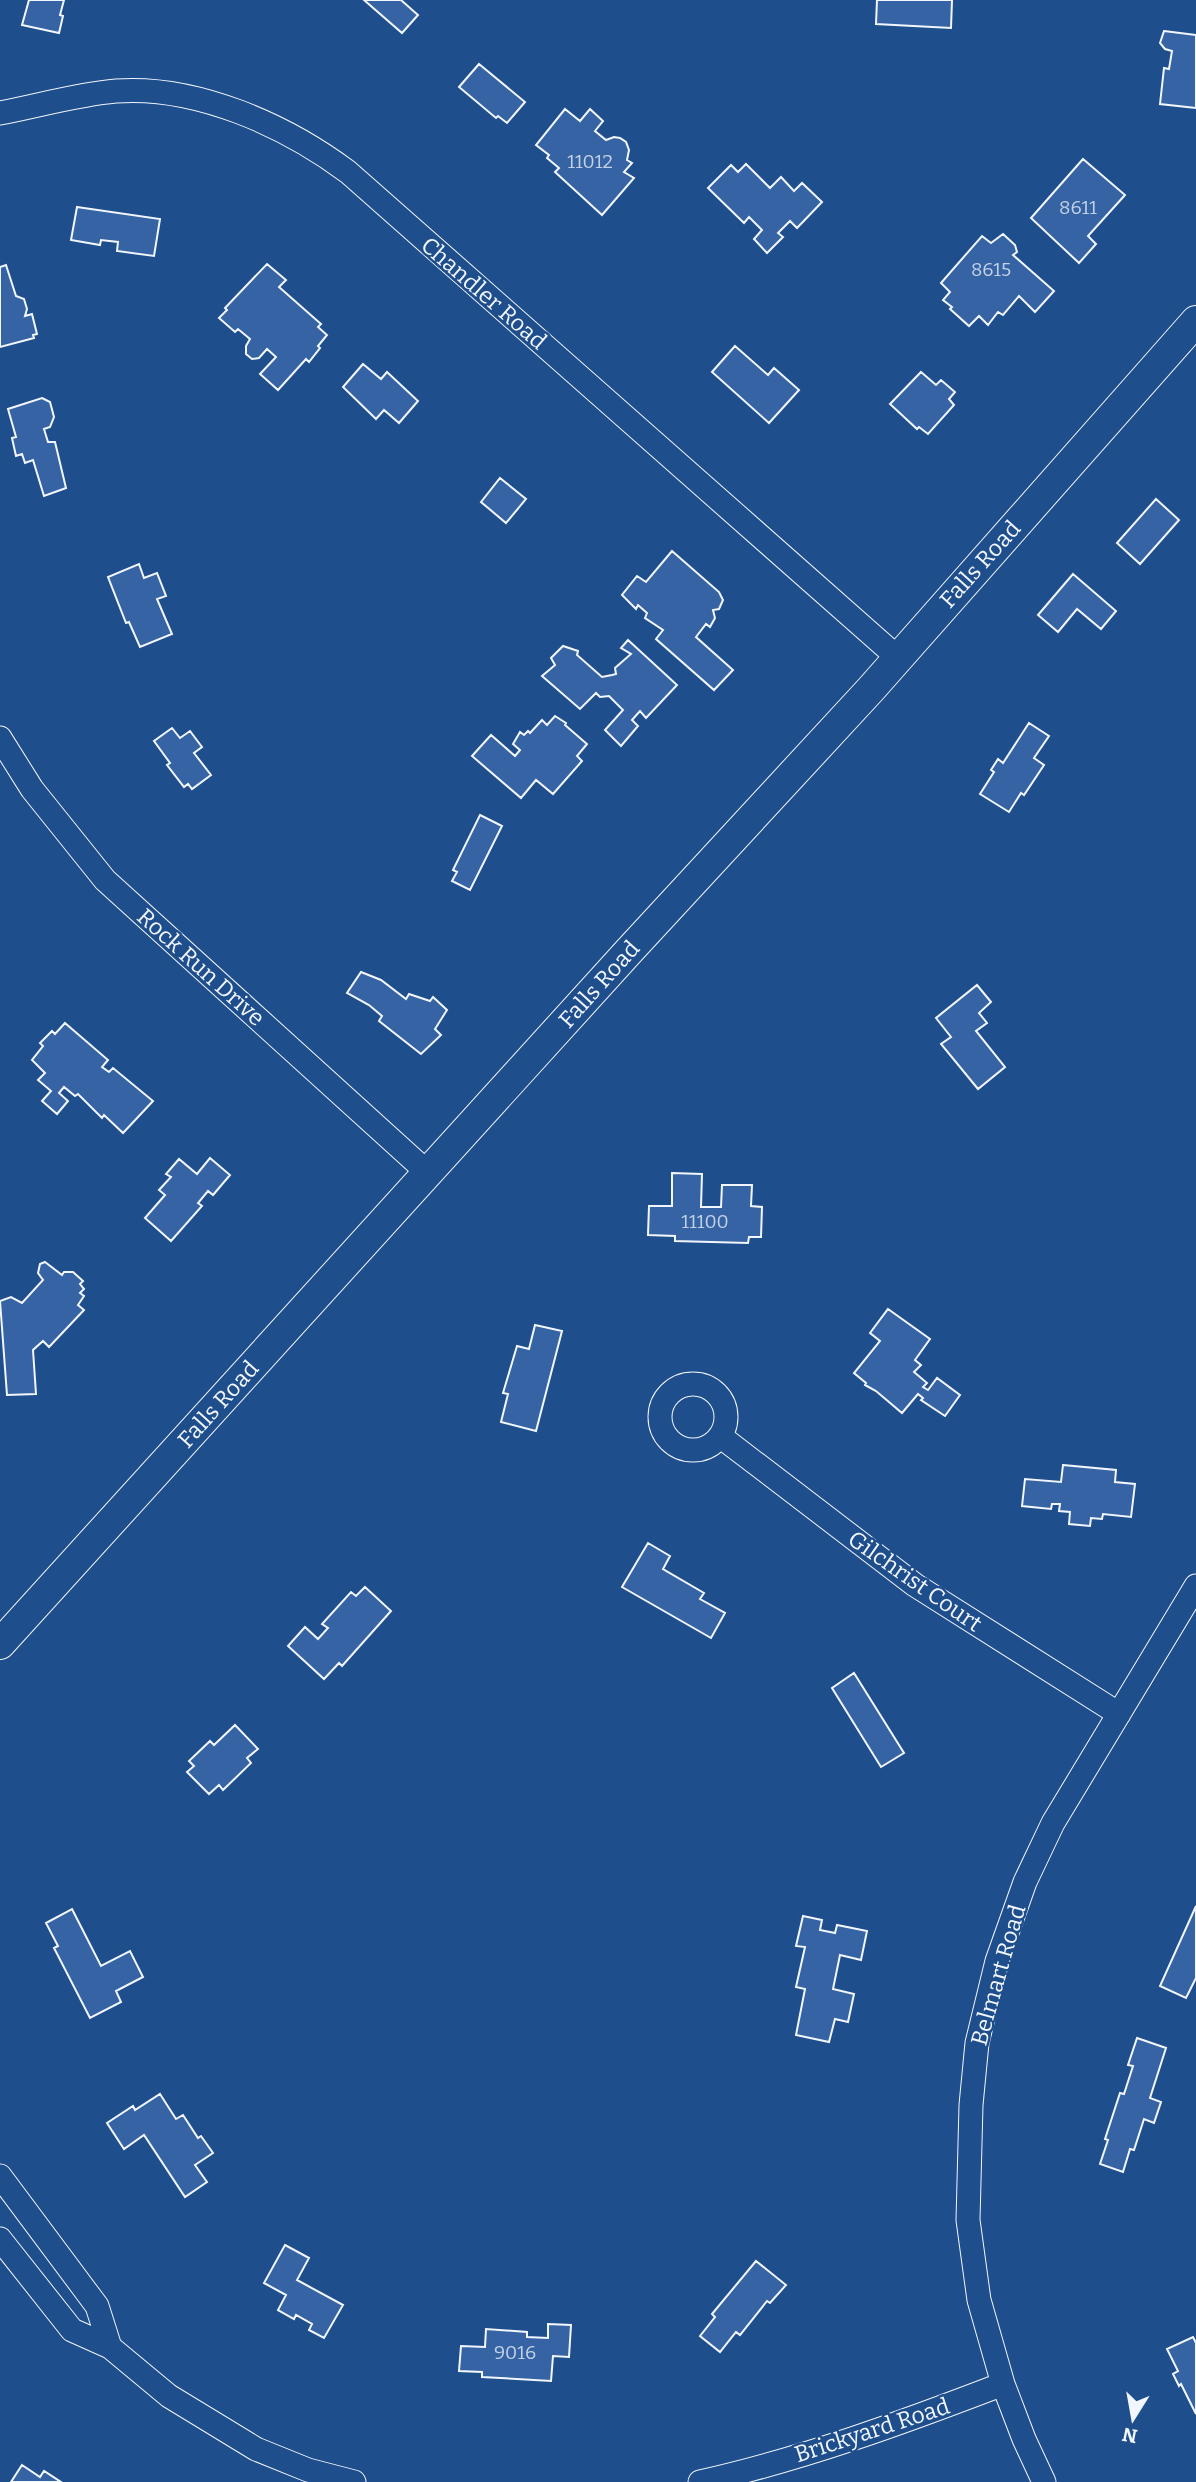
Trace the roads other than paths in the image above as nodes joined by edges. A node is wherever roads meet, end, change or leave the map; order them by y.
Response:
1 (0, 113) edge
2 (1196, 321) edge
3 (897, 657) junction
4 (0, 738) edge
5 (428, 1173) junction
6 (720, 1436) dead end
7 (1196, 1586) edge
8 (0, 1644) edge
9 (1119, 1714) junction
10 (0, 2176) edge
11 (0, 2239) edge
12 (110, 2347) junction
13 (1003, 2384) junction
14 (354, 2482) edge
15 (700, 2482) edge
16 (1044, 2482) edge

1 - 3 street, Chandler Road
2 - 3 main road, Falls Road
3 - 5 main road, Falls Road
4 - 5 street, Rock Run Drive
5 - 8 main road, Falls Road
6 - 9 street, Gilchrist Court
7 - 9 street, Belmart Road
9 - 13 street, Belmart Road
10 - 12 street
11 - 12 street
12 - 14 street
13 - 15 street, Brickyard Road
13 - 16 street, Belmart Road

